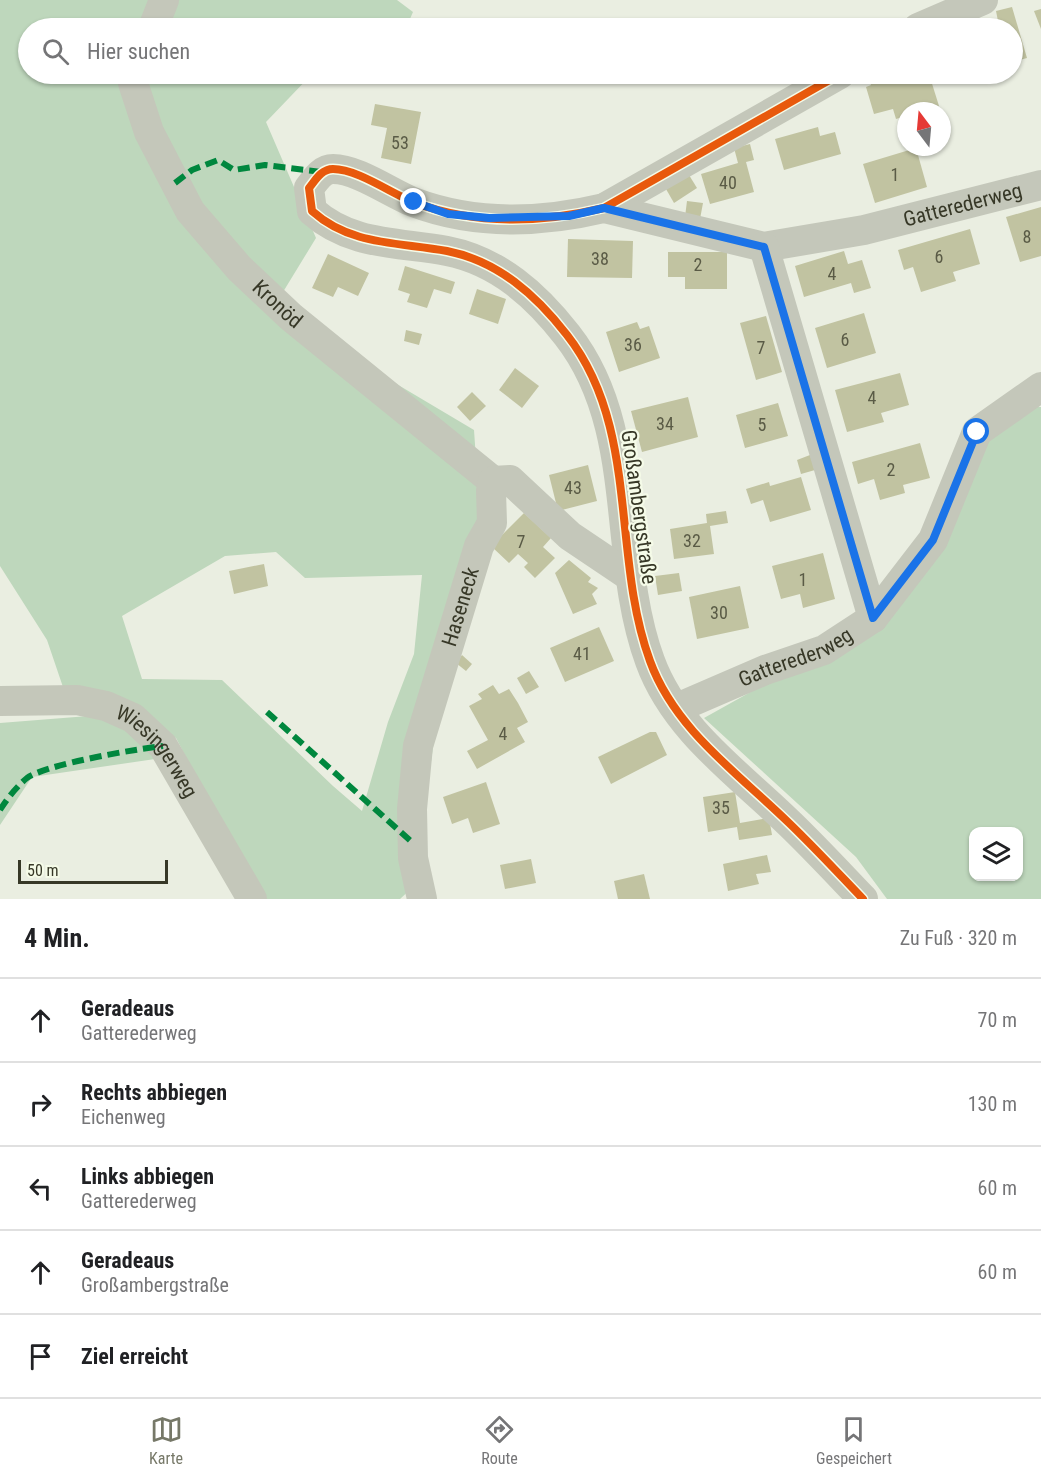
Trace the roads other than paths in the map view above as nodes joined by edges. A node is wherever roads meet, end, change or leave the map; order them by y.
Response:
1 (164, 0) edge
2 (983, 0) edge
3 (157, 18) edge
4 (941, 18) edge
5 (133, 84) edge
6 (822, 84) edge
7 (1041, 185) edge
8 (604, 208) junction
9 (764, 247) junction
10 (1041, 387) edge
11 (494, 481) junction
12 (628, 575) junction
13 (873, 618) junction
14 (0, 700) edge
15 (677, 708) junction
16 (252, 899) edge
17 (422, 899) edge
18 (863, 899) edge

1 - 3 street
2 - 4 street
5 - 11 street, Kronöd
6 - 8 street, Großambergstraße
7 - 9 street, Gatterederweg
8 - 9 street, Gatterederweg
8 - 12 street, Großambergstraße
9 - 13 street
10 - 13 street, Gatterederweg
11 - 12 street
11 - 17 street, Haseneck
12 - 15 street, Großambergstraße
13 - 15 street, Gatterederweg
14 - 16 street, Wiesingerweg
15 - 18 street, Großambergstraße

